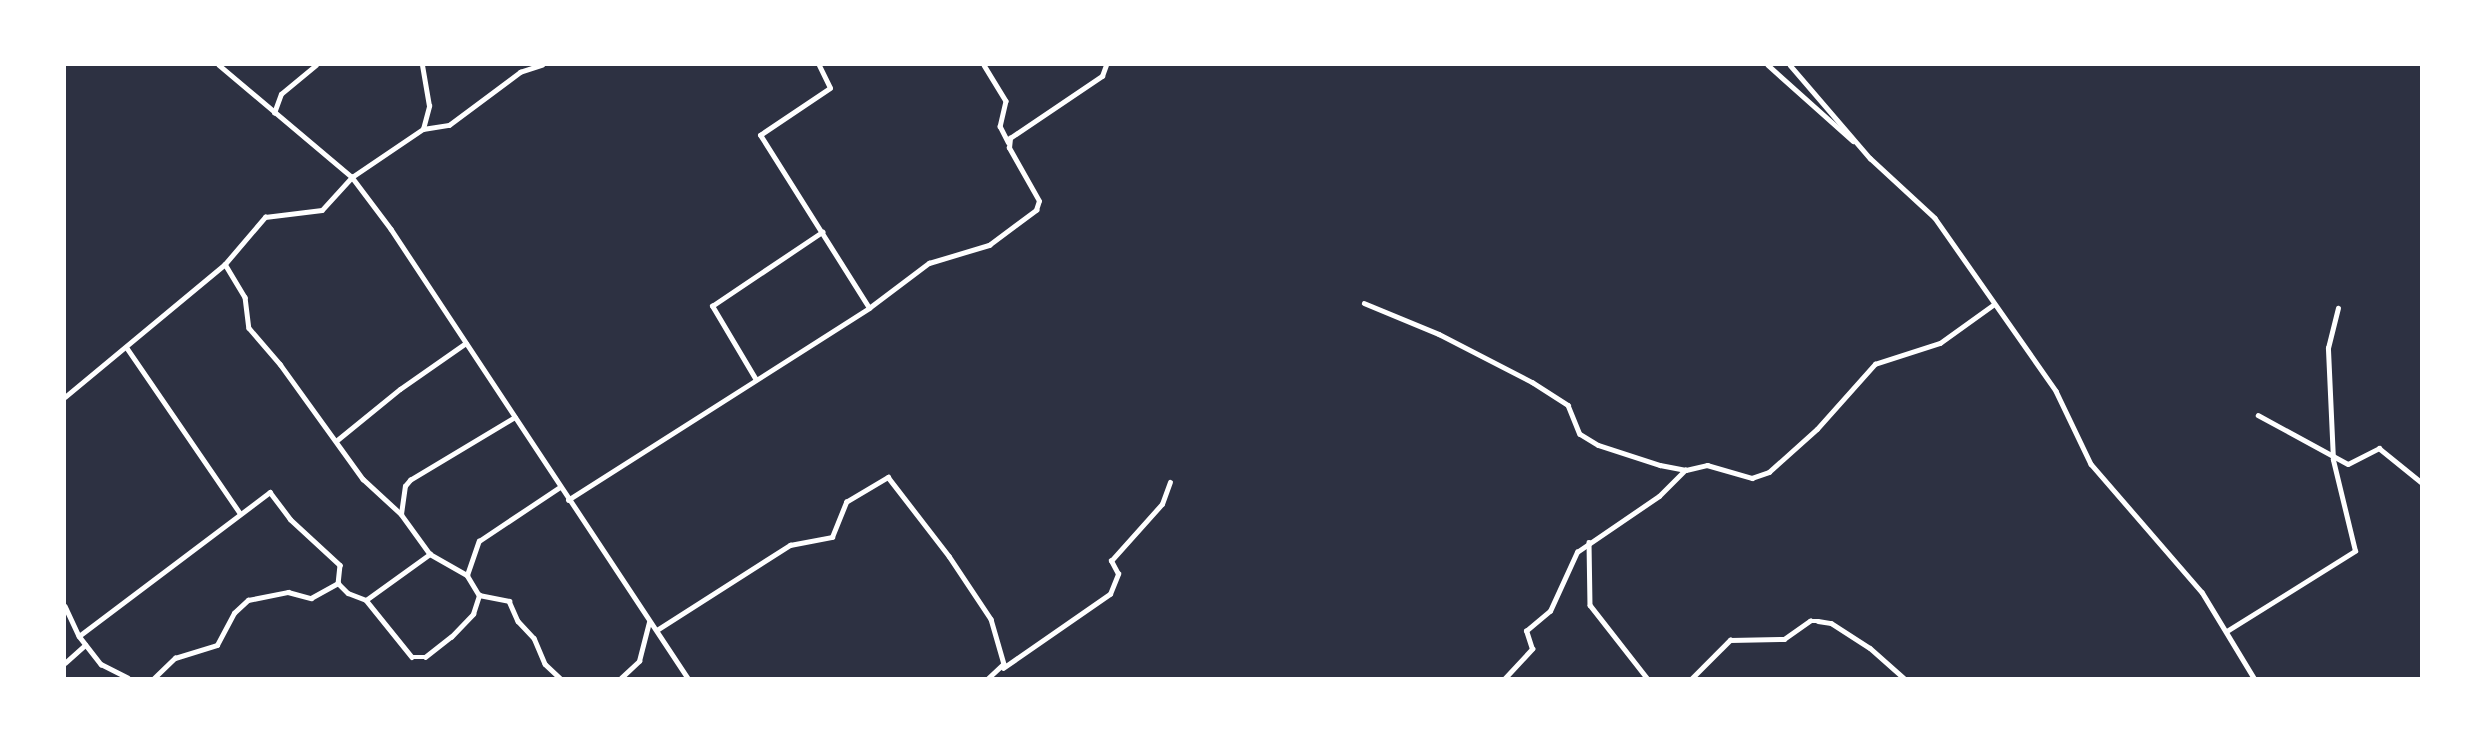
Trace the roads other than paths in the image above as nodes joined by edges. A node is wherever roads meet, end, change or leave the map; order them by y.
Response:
1 (219, 65) edge
2 (316, 65) edge
3 (422, 65) edge
4 (542, 65) edge
5 (819, 65) edge
6 (984, 65) edge
7 (1105, 65) edge
8 (1768, 65) edge
9 (1790, 65) edge
10 (274, 113) junction
11 (423, 129) junction
12 (1009, 143) junction
13 (1859, 146) junction
14 (352, 177) junction
15 (822, 232) junction
16 (225, 264) junction
17 (1364, 303) dead end
18 (1993, 305) junction
19 (869, 308) junction
20 (2337, 308) dead end
21 (466, 343) junction
22 (127, 348) junction
23 (755, 380) junction
24 (65, 397) edge
25 (2258, 415) dead end
26 (515, 418) junction
27 (336, 441) junction
28 (2333, 460) junction
29 (1686, 470) junction
30 (1170, 482) dead end
31 (2421, 482) edge
32 (560, 487) junction
33 (568, 500) junction
34 (240, 513) junction
35 (401, 514) junction
36 (1589, 541) junction
37 (430, 554) junction
38 (467, 575) junction
39 (338, 583) junction
40 (479, 595) junction
41 (366, 600) junction
42 (65, 606) edge
43 (649, 621) junction
44 (657, 630) junction
45 (2227, 631) junction
46 (79, 636) junction
47 (85, 645) junction
48 (65, 663) edge
49 (1000, 671) junction
50 (128, 678) edge
51 (154, 678) edge
52 (560, 678) edge
53 (621, 678) edge
54 (688, 678) edge
55 (989, 678) edge
56 (1504, 678) edge
57 (1647, 678) edge
58 (1692, 678) edge
59 (1904, 678) edge
60 (2254, 678) edge

1 - 10 street
2 - 10 street
3 - 11 street
4 - 11 street
5 - 15 street
6 - 12 street
7 - 12 street
8 - 13 street
9 - 13 street
10 - 14 street
11 - 14 street
12 - 19 street
13 - 18 street
14 - 16 street
14 - 21 street
15 - 19 street
15 - 23 street
16 - 22 street
16 - 27 street
17 - 29 street
18 - 29 street
18 - 45 street
19 - 23 street
20 - 28 street
21 - 26 street
21 - 27 street
22 - 24 street
22 - 34 street
23 - 33 street
25 - 28 street
26 - 32 street
26 - 35 street
27 - 35 street
28 - 31 street
28 - 45 street
29 - 36 street
30 - 49 street
32 - 33 street
32 - 38 street
33 - 43 street
34 - 39 street
34 - 46 street
35 - 37 street
36 - 56 street
36 - 57 street
37 - 38 street
37 - 41 street
38 - 40 street
39 - 41 street
39 - 51 street
40 - 41 street
40 - 52 street
42 - 46 street
43 - 44 street
43 - 53 street
44 - 49 street
44 - 54 street
45 - 60 street
46 - 47 street
47 - 48 street
47 - 50 street
49 - 55 street
58 - 59 street

